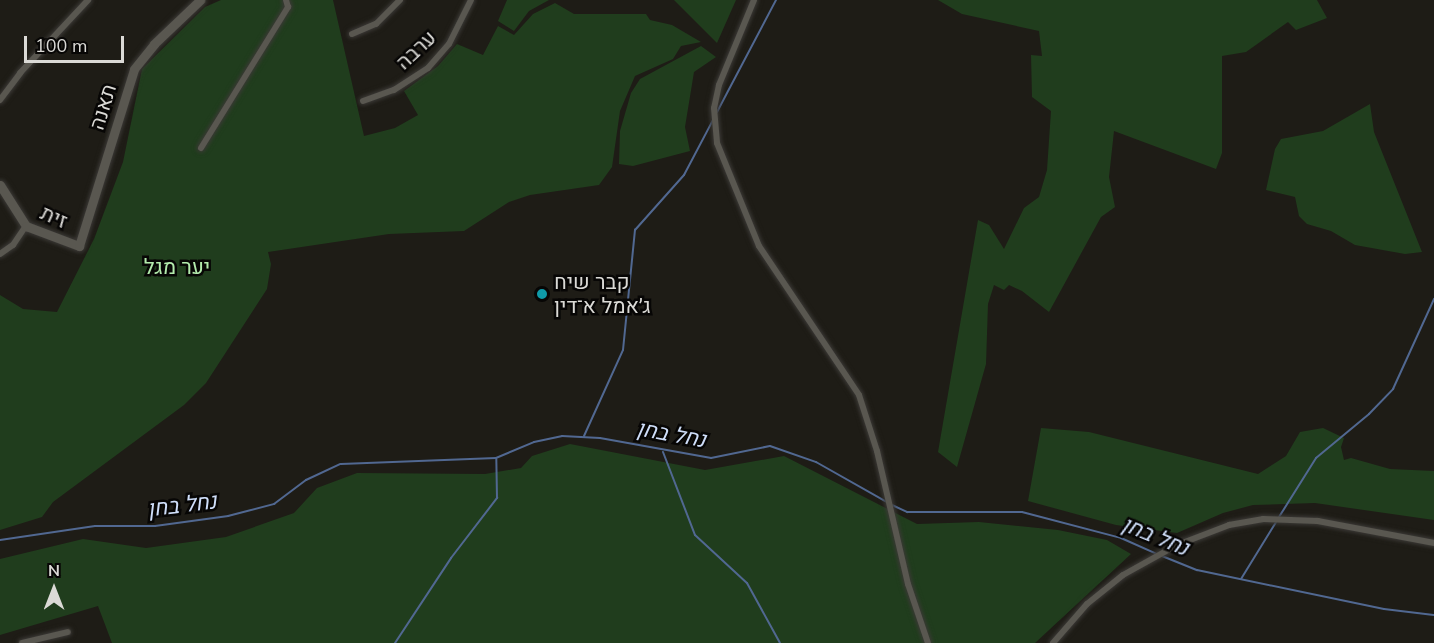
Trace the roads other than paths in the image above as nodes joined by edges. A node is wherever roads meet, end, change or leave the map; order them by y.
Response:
1 (200, 0) edge
2 (286, 0) edge
3 (400, 0) edge
4 (471, 0) edge
5 (754, 0) edge
6 (84, 1) edge
7 (352, 34) dead end
8 (0, 100) edge
9 (363, 101) dead end
10 (201, 147) dead end
11 (0, 185) edge
12 (27, 226) junction
13 (79, 246) joint
14 (0, 254) edge
15 (1434, 543) edge
16 (68, 632) dead end
17 (42, 641) edge
18 (22, 643) edge
19 (928, 643) edge
20 (1053, 643) edge

1 - 13 street, תאנה
2 - 10 street
3 - 7 street
4 - 9 street, ערבה
5 - 19 street
6 - 8 street
11 - 12 street, זית
12 - 13 street, זית
12 - 14 street
15 - 20 street
16 - 17 street
17 - 18 street

